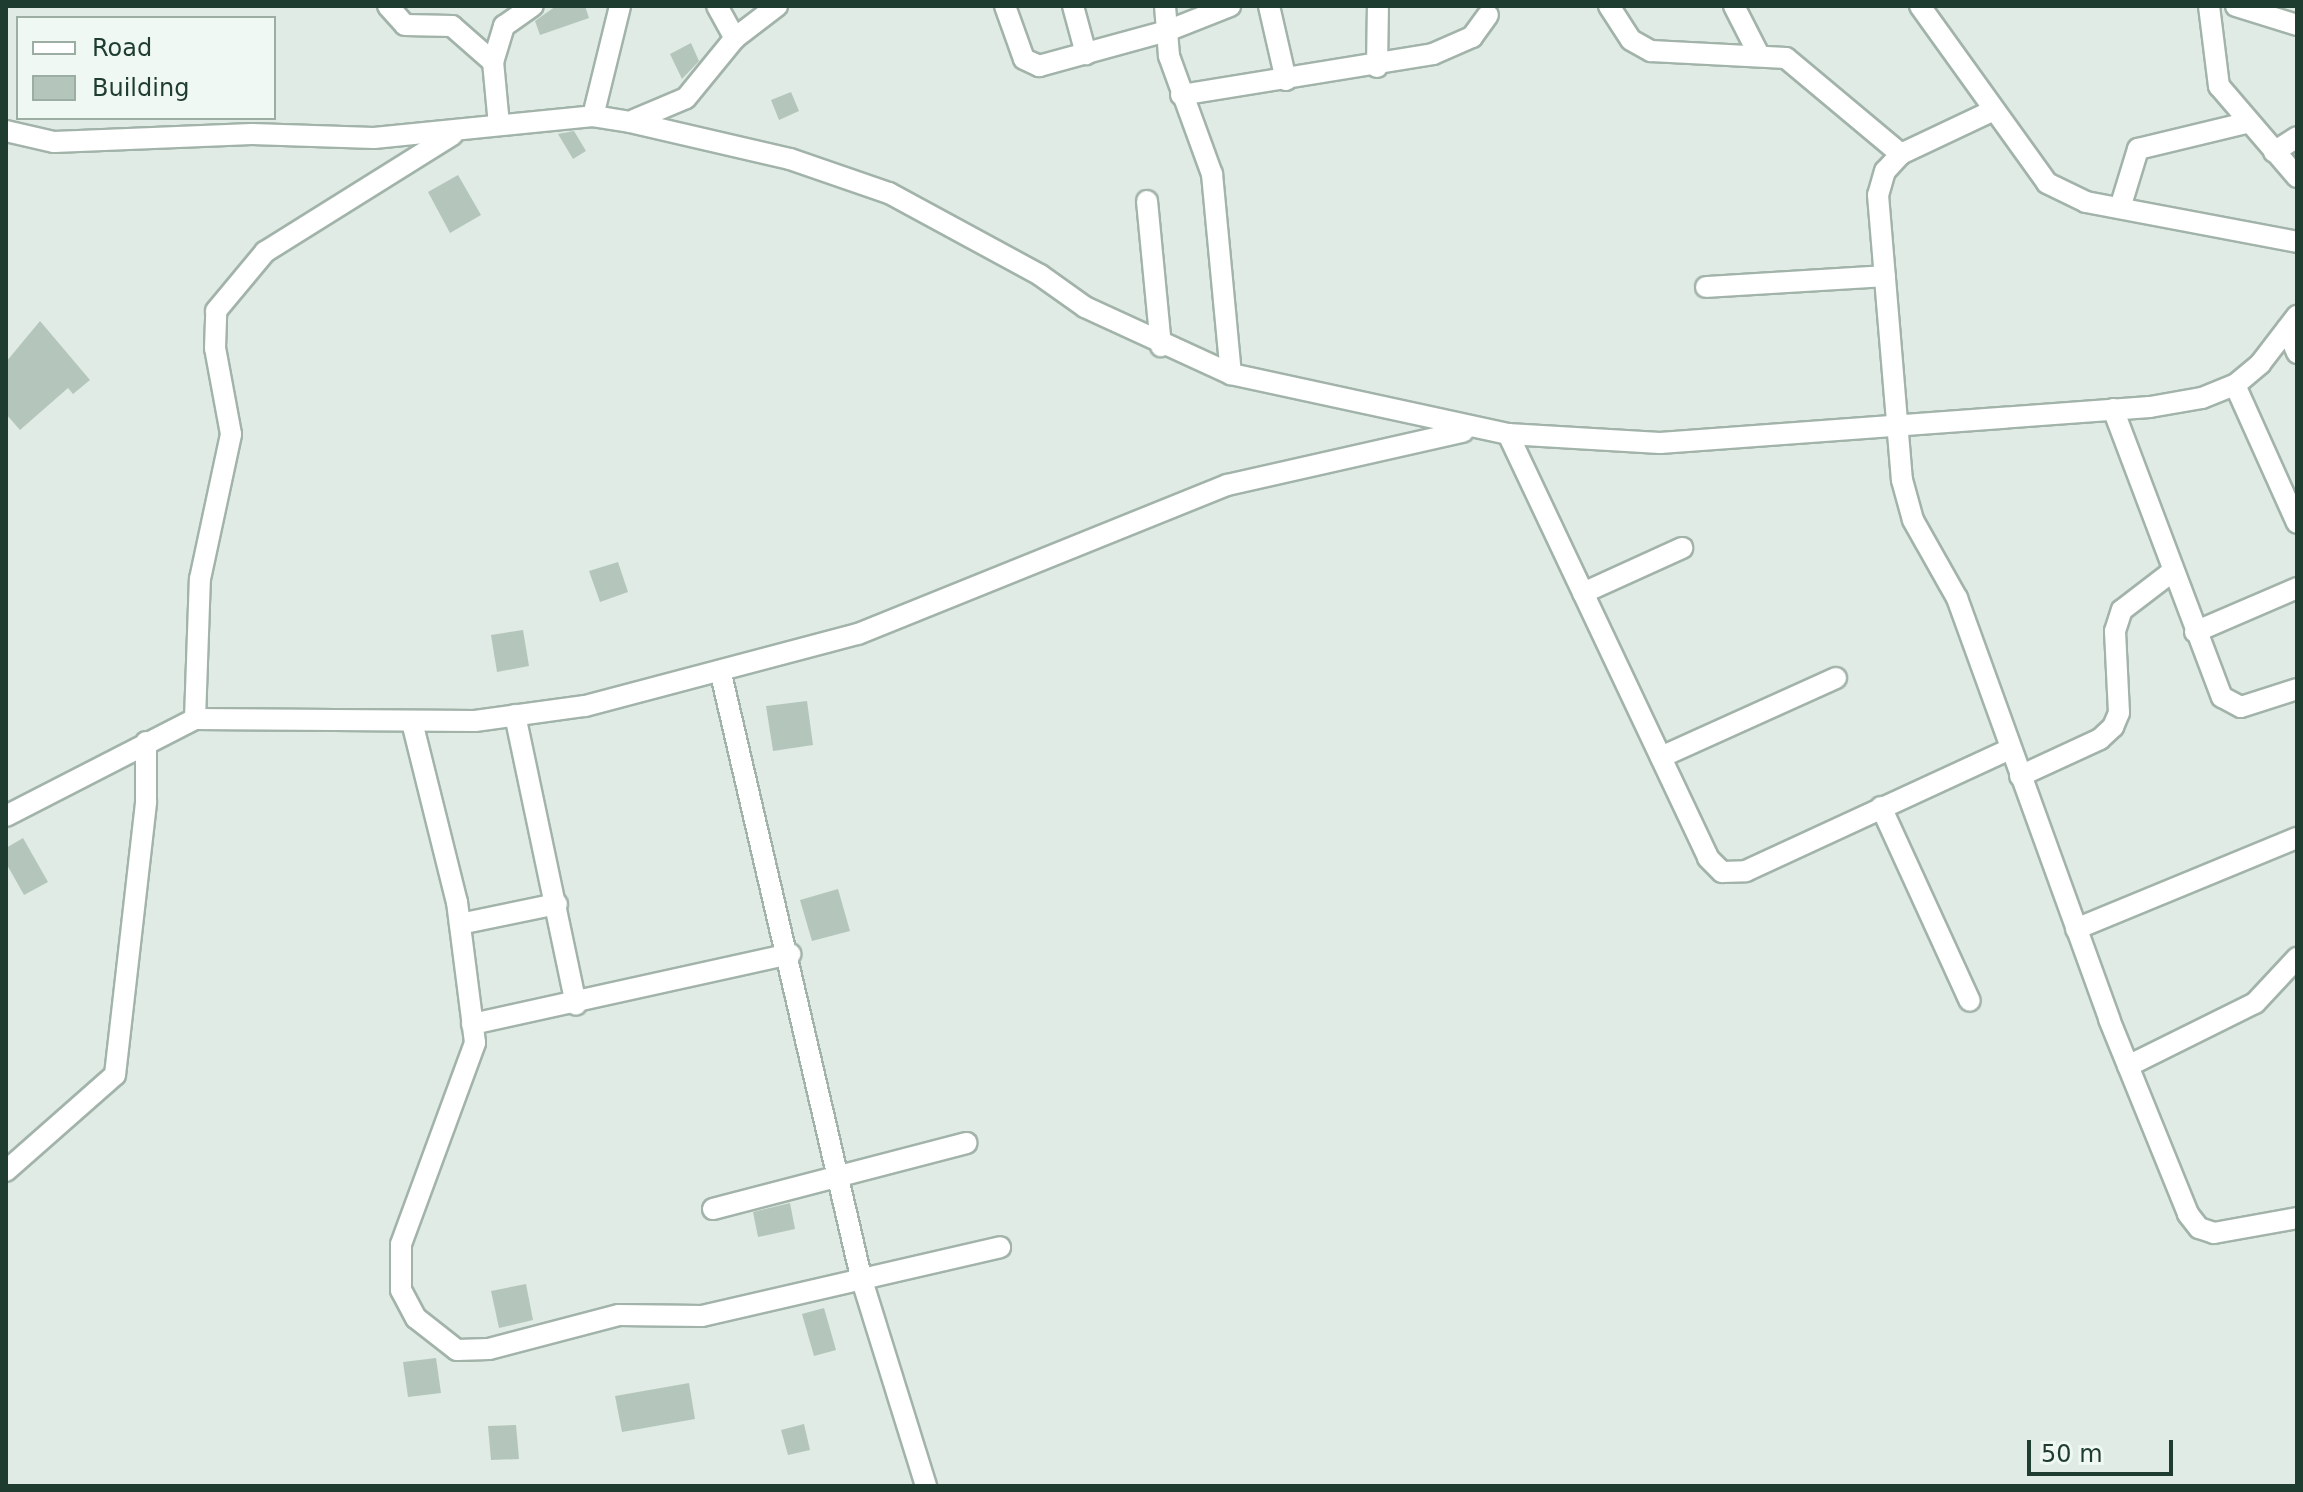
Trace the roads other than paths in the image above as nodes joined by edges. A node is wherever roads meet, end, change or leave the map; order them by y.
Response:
1 (388, 6) edge
2 (533, 6) edge
3 (620, 6) edge
4 (717, 6) edge
5 (777, 6) edge
6 (1005, 6) edge
7 (1073, 6) edge
8 (1165, 6) edge
9 (1230, 6) edge
10 (1269, 6) edge
11 (1378, 6) edge
12 (1609, 6) edge
13 (1734, 6) edge
14 (1920, 6) edge
15 (2209, 6) edge
16 (2236, 6) edge
17 (1487, 9) edge
18 (2297, 25) edge
19 (1167, 31) junction
20 (735, 38) junction
21 (1758, 53) junction
22 (1086, 54) junction
23 (493, 62) junction
24 (1377, 67) junction
25 (1286, 80) junction
26 (1181, 95) junction
27 (1994, 110) junction
28 (593, 116) junction
29 (630, 122) junction
30 (2246, 123) junction
31 (499, 125) junction
32 (6, 131) edge
33 (456, 133) junction
34 (2297, 137) edge
35 (2274, 152) junction
36 (1901, 154) junction
37 (2297, 177) edge
38 (1147, 201) dead end
39 (2120, 208) junction
40 (2297, 242) edge
41 (1885, 276) junction
42 (1706, 287) dead end
43 (2292, 322) edge
44 (1161, 346) junction
45 (2297, 353) edge
46 (1231, 374) junction
47 (2235, 385) junction
48 (2113, 409) junction
49 (1899, 426) junction
50 (1471, 431) junction
51 (1508, 434) junction
52 (2297, 523) edge
53 (1682, 548) dead end
54 (2173, 571) junction
55 (2297, 588) edge
56 (1583, 593) junction
57 (2195, 632) junction
58 (721, 674) junction
59 (1836, 678) dead end
60 (2297, 689) edge
61 (515, 715) junction
62 (195, 719) junction
63 (412, 722) junction
64 (146, 742) junction
65 (2010, 749) junction
66 (1661, 757) junction
67 (2020, 776) junction
68 (1881, 807) junction
69 (6, 816) edge
70 (2297, 838) edge
71 (557, 904) junction
72 (460, 924) junction
73 (2076, 929) junction
74 (790, 954) junction
75 (2297, 958) edge
76 (2290, 985) edge
77 (1970, 1001) dead end
78 (576, 1005) junction
79 (472, 1024) junction
80 (2128, 1066) junction
81 (967, 1143) dead end
82 (6, 1171) edge
83 (841, 1177) junction
84 (713, 1209) dead end
85 (2297, 1218) edge
86 (1000, 1247) dead end
87 (861, 1277) junction
88 (926, 1486) edge

1 - 23 street
2 - 23 street
3 - 28 street
4 - 20 street
5 - 20 street
6 - 22 street
7 - 22 street
8 - 19 street
9 - 19 street
10 - 25 street
11 - 24 street
12 - 21 street
13 - 21 street
14 - 27 street
15 - 30 street
16 - 18 street
17 - 24 street
19 - 22 street
19 - 26 street
20 - 29 street
21 - 36 street
23 - 31 street
24 - 25 street
25 - 26 street
26 - 46 street
27 - 36 street
27 - 39 street
28 - 29 street
28 - 31 street
29 - 44 street
30 - 35 street
30 - 39 street
31 - 33 street
32 - 33 street
33 - 62 street
34 - 35 street
35 - 37 street
36 - 41 street
38 - 44 street
39 - 40 street
41 - 42 street
41 - 49 street
43 - 45 street
43 - 47 street
44 - 46 street
46 - 50 street
47 - 48 street
47 - 52 street
48 - 49 street
48 - 54 street
49 - 51 street
49 - 65 street
50 - 51 street
50 - 58 street
51 - 56 street
53 - 56 street
54 - 57 street
54 - 67 street
55 - 57 street
56 - 66 street
57 - 60 street
58 - 61 street
58 - 74 street
59 - 66 street
61 - 63 street
61 - 71 street
62 - 63 street
62 - 64 street
63 - 72 street
64 - 69 street
64 - 82 street
65 - 67 street
65 - 68 street
66 - 68 street
67 - 73 street
68 - 77 street
70 - 73 street
71 - 72 street
71 - 78 street
72 - 79 street
73 - 80 street
74 - 78 street
74 - 83 street
75 - 76 street
76 - 80 street
78 - 79 street
79 - 87 street
80 - 85 street
81 - 83 street
83 - 84 street
83 - 87 street
86 - 87 street
87 - 88 street

